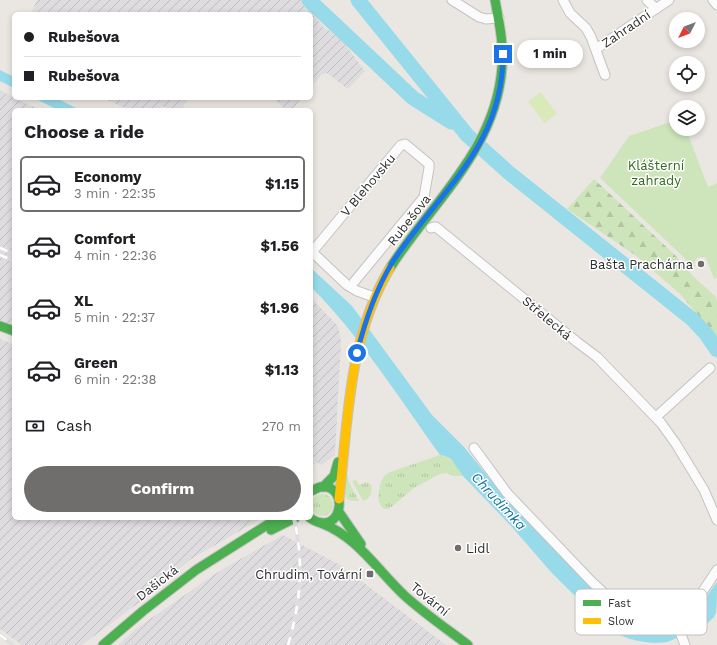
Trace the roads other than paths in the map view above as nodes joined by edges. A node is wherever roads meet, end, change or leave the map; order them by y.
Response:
1 (452, 0) edge
2 (488, 0) edge
3 (495, 0) edge
4 (563, 0) edge
5 (647, 0) edge
6 (669, 0) edge
7 (713, 0) edge
8 (717, 5) edge
9 (656, 9) junction
10 (496, 18) junction
11 (596, 49) junction
12 (605, 75) dead end
13 (431, 228) dead end
14 (313, 249) edge
15 (313, 253) edge
16 (354, 282) dead end
17 (371, 296) junction
18 (0, 326) edge
19 (12, 330) edge
20 (355, 350) junction
21 (710, 368) dead end
22 (656, 418) junction
23 (474, 448) dead end
24 (313, 482) edge
25 (322, 487) junction
26 (313, 490) edge
27 (339, 499) junction
28 (339, 512) junction
29 (275, 520) edge
30 (291, 520) edge
31 (313, 520) edge
32 (717, 520) edge
33 (232, 548) junction
34 (379, 569) junction
35 (717, 570) edge
36 (600, 589) edge
37 (704, 589) edge
38 (103, 645) edge
39 (468, 645) edge

1 - 10 street
2 - 10 street
3 - 10 street
4 - 11 street
5 - 9 street, Zahradní
6 - 9 street, Zahradní
7 - 8 street
9 - 11 street, Zahradní
10 - 17 street, Rubešova
11 - 12 street
13 - 22 street, Střelecká
14 - 16 street, V Blehovsku
15 - 17 street, V Blehovsku
17 - 20 street, Rubešova
18 - 19 street
20 - 25 street, Rubešova
20 - 27 street, Rubešova
21 - 22 street
22 - 32 street, Střelecká
23 - 36 street
24 - 25 street
25 - 26 street
25 - 27 street
27 - 28 street, Rubešova
28 - 31 street
28 - 34 street, Tovární
29 - 33 street, Dašická
30 - 33 street, Dašická
31 - 34 street, Tovární
33 - 38 street, Dašická
34 - 39 street, Tovární
35 - 37 street

